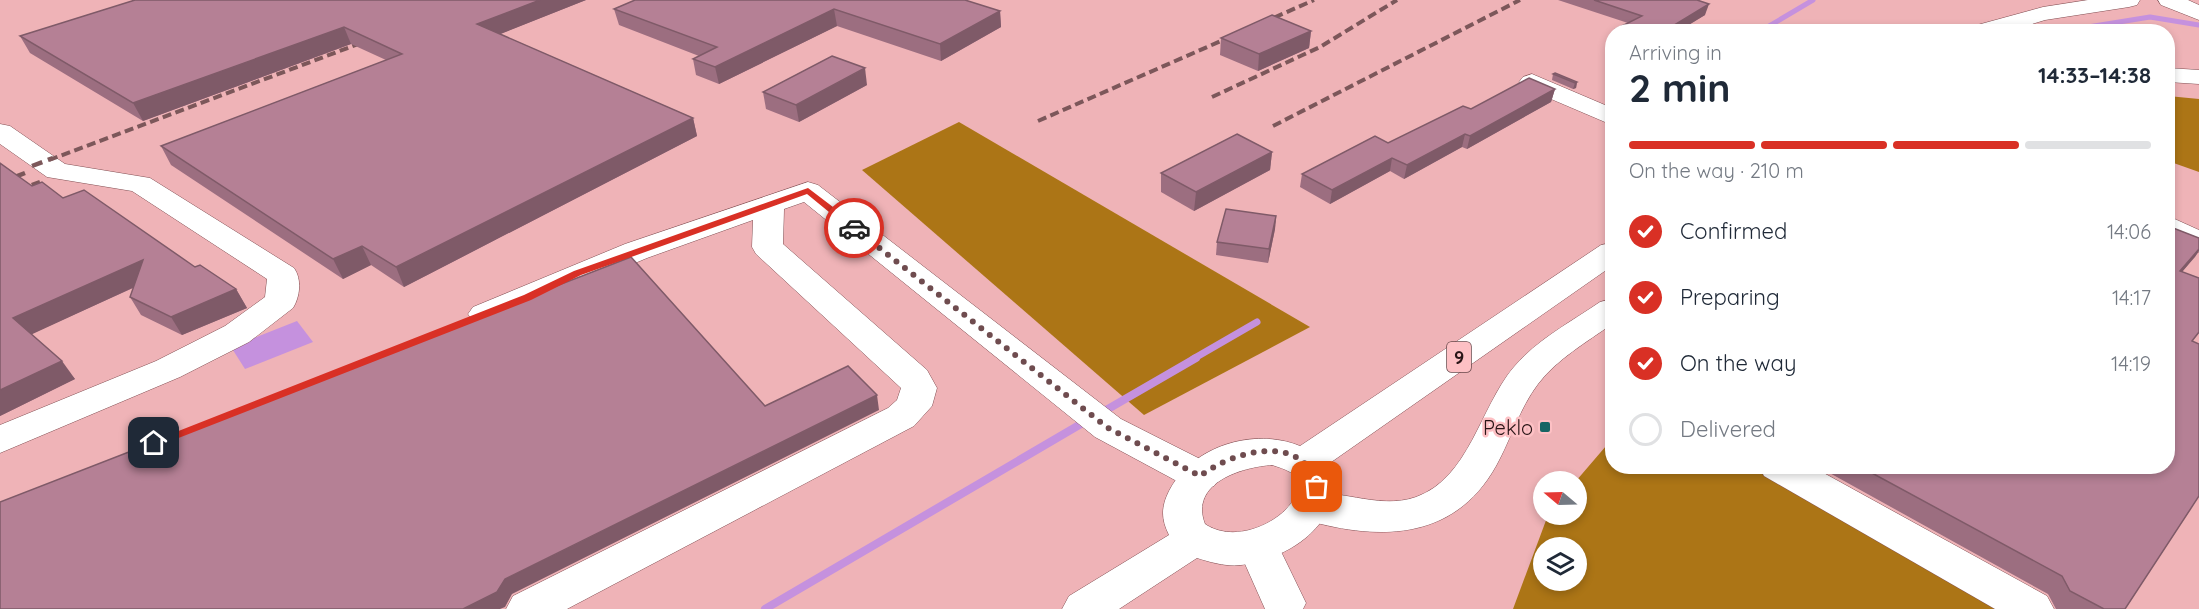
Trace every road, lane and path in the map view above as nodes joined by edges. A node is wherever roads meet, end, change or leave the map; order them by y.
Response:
1 (2129, 0) edge
2 (2169, 0) edge
3 (2199, 14) edge
4 (2004, 24) edge
5 (2175, 75) edge
6 (2199, 77) edge
7 (1532, 82) edge
8 (1605, 112) edge
9 (0, 132) edge
10 (769, 204) junction
11 (2175, 229) edge
12 (2199, 243) edge
13 (1605, 257) edge
14 (1605, 314) edge
15 (450, 327) edge
16 (0, 440) edge
17 (1305, 461) junction
18 (1792, 474) edge
19 (1200, 476) junction
20 (1313, 507) junction
21 (1193, 540) junction
22 (1258, 546) junction
23 (1284, 603) dead end
24 (528, 609) edge
25 (1084, 609) edge
26 (2032, 609) edge

1 - 4 street
2 - 3 street
5 - 6 street
7 - 8 street
9 - 16 street
10 - 15 street
10 - 19 street
10 - 24 street
11 - 12 street
13 - 17 street, 9
14 - 20 street
17 - 19 street
17 - 20 street
18 - 26 street
19 - 21 street
20 - 22 street
21 - 22 street
21 - 25 street
22 - 23 street

